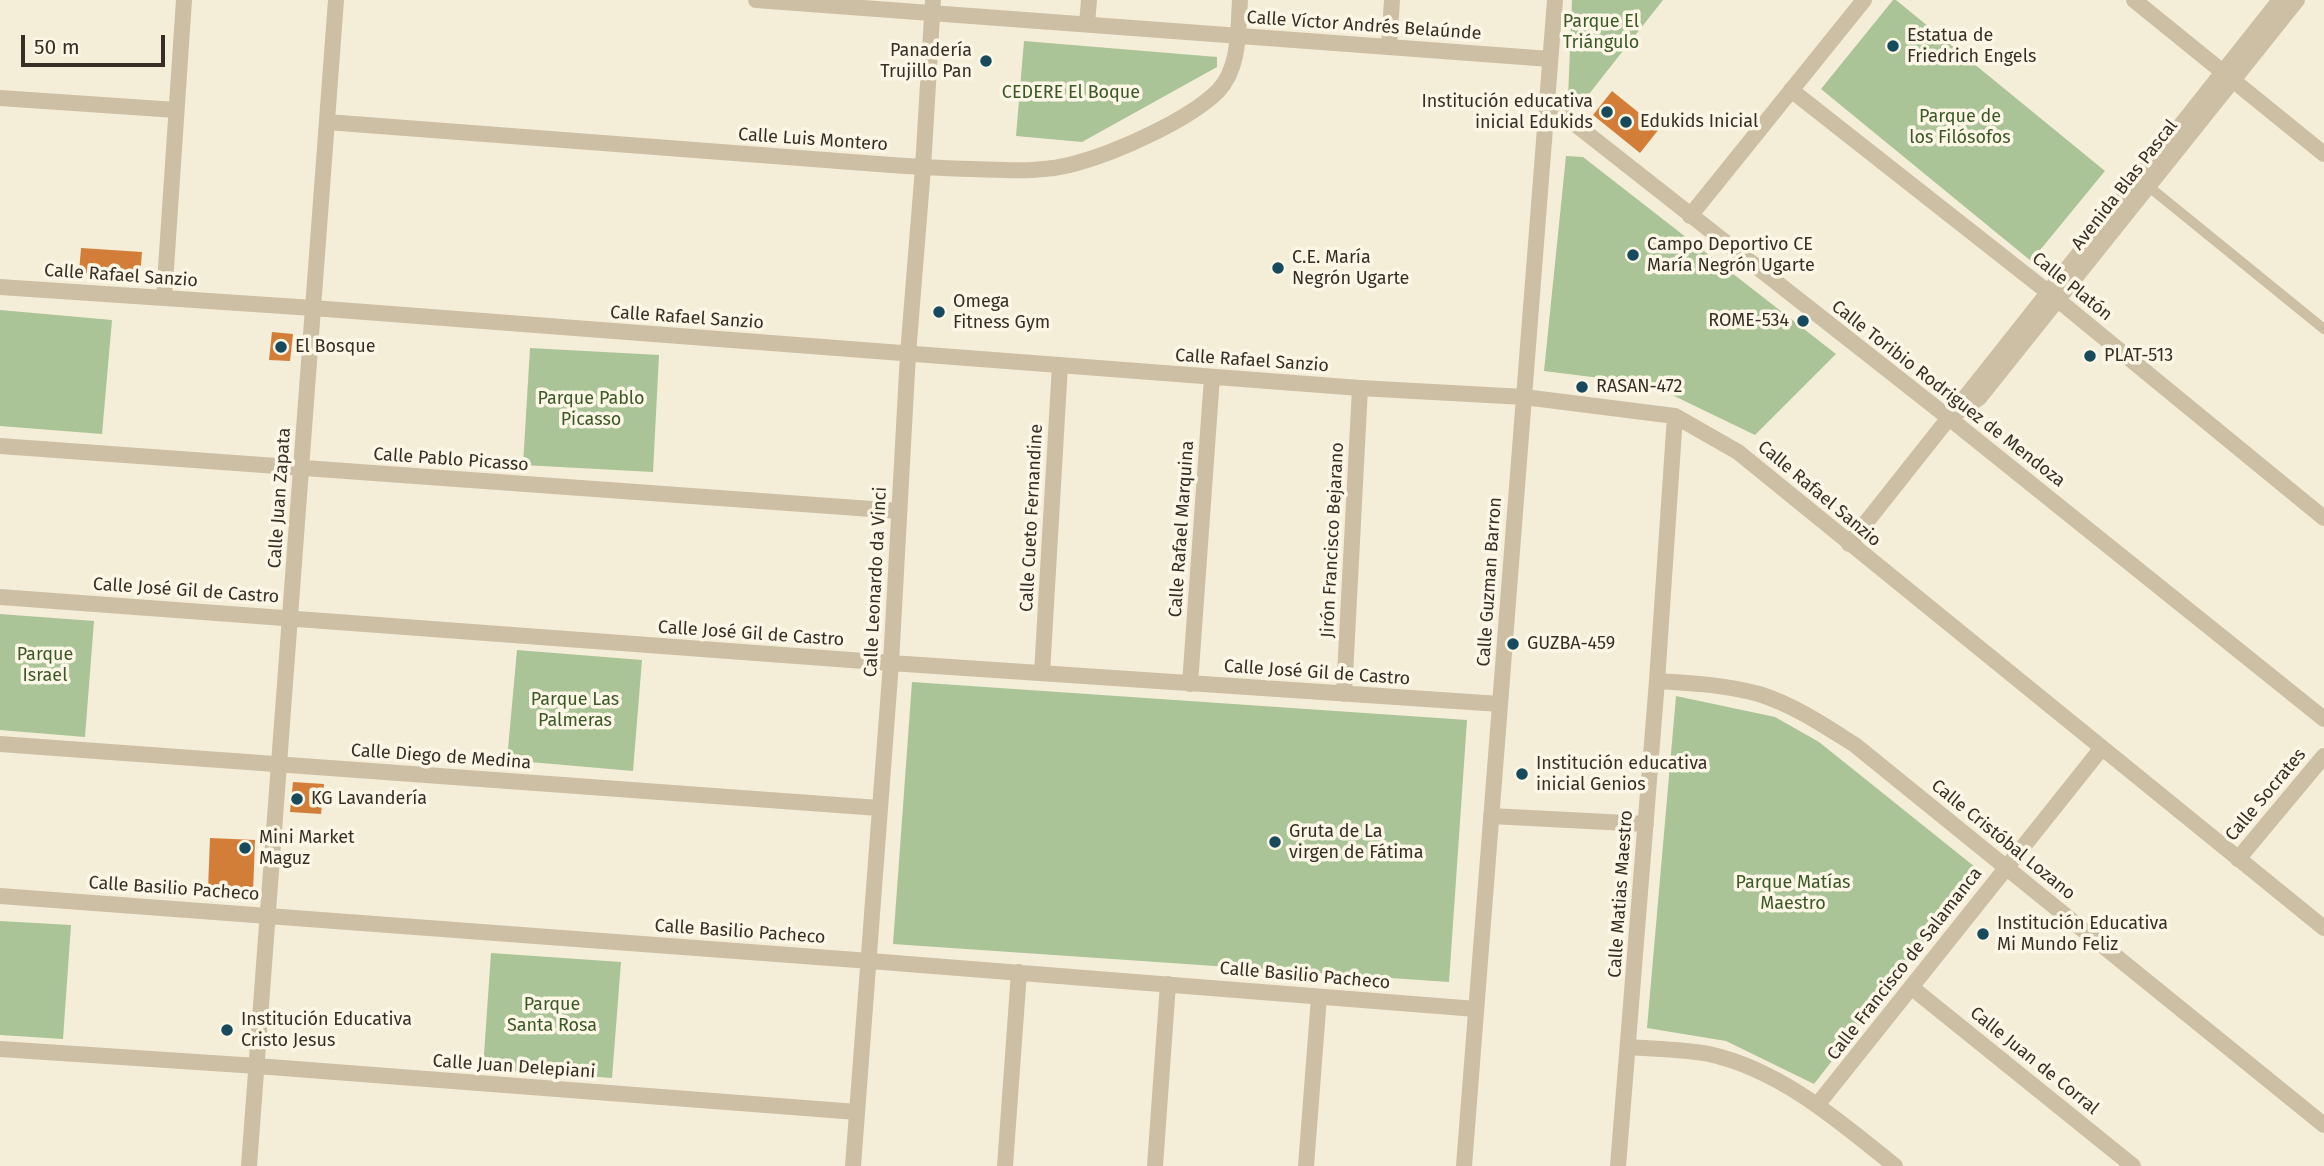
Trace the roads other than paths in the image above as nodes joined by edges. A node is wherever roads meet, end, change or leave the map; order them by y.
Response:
1 (184, 0) edge
2 (336, 0) edge
3 (756, 0) edge
4 (1089, 0) edge
5 (1240, 0) edge
6 (1392, 0) edge
7 (1555, 0) edge
8 (1864, 0) edge
9 (2134, 0) edge
10 (2280, 0) edge
11 (2297, 0) edge
12 (780, 1) edge
13 (933, 7) edge
14 (1087, 24) junction
15 (1238, 36) junction
16 (1389, 47) junction
17 (1550, 59) junction
18 (2228, 76) junction
19 (1791, 90) junction
20 (0, 98) edge
21 (1547, 102) junction
22 (176, 110) junction
23 (327, 121) junction
24 (2324, 154) edge
25 (923, 168) junction
26 (2143, 183) junction
27 (1690, 216) junction
28 (0, 287) edge
29 (2053, 296) junction
30 (164, 298) junction
31 (313, 308) junction
32 (2324, 329) edge
33 (908, 354) junction
34 (1060, 365) junction
35 (1212, 377) junction
36 (1360, 388) junction
37 (1524, 397) junction
38 (1675, 416) junction
39 (1949, 418) junction
40 (0, 446) edge
41 (301, 468) junction
42 (899, 511) junction
43 (2324, 518) edge
44 (1849, 544) junction
45 (0, 597) edge
46 (290, 618) junction
47 (891, 663) junction
48 (1042, 673) junction
49 (1657, 681) junction
50 (1190, 684) junction
51 (1344, 694) junction
52 (1500, 704) junction
53 (2324, 719) edge
54 (0, 744) edge
55 (2101, 749) junction
56 (2324, 756) edge
57 (279, 765) junction
58 (879, 808) junction
59 (1491, 816) junction
60 (1646, 824) junction
61 (2238, 859) junction
62 (2006, 867) junction
63 (0, 896) edge
64 (268, 915) junction
65 (2324, 928) edge
66 (870, 961) junction
67 (1019, 972) junction
68 (1168, 984) junction
69 (1911, 987) junction
70 (1319, 997) junction
71 (1476, 1009) junction
72 (1629, 1047) junction
73 (0, 1049) edge
74 (257, 1066) junction
75 (1818, 1104) junction
76 (857, 1112) junction
77 (2324, 1125) edge
78 (249, 1166) edge
79 (853, 1166) edge
80 (1005, 1166) edge
81 (1155, 1166) edge
82 (1306, 1166) edge
83 (1464, 1166) edge
84 (1618, 1166) edge
85 (1895, 1166) edge
86 (2133, 1166) edge

1 - 22 street
2 - 23 street, Calle Juan Zapata
3 - 12 street, Calle Víctor Andrés Belaúnde
4 - 14 street
5 - 15 street, Calle Luis Montero
6 - 16 street
7 - 17 street, Calle Guzman Barron
8 - 19 street
9 - 18 street
10 - 18 street, Avenida Blas Pascal
11 - 18 street, Avenida Blas Pascal
12 - 13 street, Calle Víctor Andrés Belaúnde
13 - 14 street, Calle Víctor Andrés Belaúnde
13 - 25 street, Calle Leonardo da Vinci
14 - 15 street, Calle Víctor Andrés Belaúnde
15 - 16 street, Calle Víctor Andrés Belaúnde
15 - 25 street, Calle Luis Montero
16 - 17 street, Calle Víctor Andrés Belaúnde
17 - 21 street, Calle Guzman Barron
18 - 24 street
18 - 26 street, Avenida Blas Pascal
19 - 27 street
19 - 29 street, Calle Platón
20 - 22 street
21 - 27 street, Calle Toribio Rodriguez de Mendoza
21 - 37 street, Calle Guzman Barron
22 - 30 street
23 - 25 street, Calle Luis Montero
23 - 31 street, Calle Juan Zapata
25 - 33 street, Calle Leonardo da Vinci
26 - 29 street, Avenida Blas Pascal
26 - 32 street
27 - 39 street, Calle Toribio Rodriguez de Mendoza
28 - 30 street, Calle Rafael Sanzio
29 - 39 street, Avenida Blas Pascal
29 - 43 street, Calle Platón
30 - 31 street, Calle Rafael Sanzio
31 - 33 street, Calle Rafael Sanzio
31 - 41 street, Calle Juan Zapata
33 - 34 street, Calle Rafael Sanzio
33 - 42 street, Calle Leonardo da Vinci
34 - 35 street, Calle Rafael Sanzio
34 - 48 street, Calle Cueto Fernandine
35 - 36 street, Calle Rafael Sanzio
35 - 50 street, Calle Rafael Marquina
36 - 37 street, Calle Rafael Sanzio
36 - 51 street, Jirón Francisco Bejarano
37 - 38 street, Calle Rafael Sanzio
37 - 52 street, Calle Guzman Barron
38 - 44 street, Calle Rafael Sanzio
38 - 49 street, Calle Matias Maestro
39 - 44 street, Avenida Blas Pascal
39 - 53 street, Calle Toribio Rodriguez de Mendoza
40 - 41 street, Calle Pablo Picasso
41 - 42 street, Calle Pablo Picasso
41 - 46 street, Calle Juan Zapata
42 - 47 street, Calle Leonardo da Vinci
44 - 55 street, Calle Rafael Sanzio
45 - 46 street, Calle José Gil de Castro
46 - 47 street, Calle José Gil de Castro
46 - 57 street, Calle Juan Zapata
47 - 48 street, Calle José Gil de Castro
47 - 58 street, Calle Leonardo da Vinci
48 - 50 street, Calle José Gil de Castro
49 - 60 street, Calle Matias Maestro
49 - 62 street, Calle Cristóbal Lozano
50 - 51 street, Calle José Gil de Castro
51 - 52 street, Calle José Gil de Castro
52 - 59 street, Calle Guzman Barron
54 - 57 street, Calle Diego de Medina
55 - 61 street, Calle Rafael Sanzio
55 - 62 street, Calle Francisco de Salamanca
56 - 61 street, Calle Socrates
57 - 58 street, Calle Diego de Medina
57 - 64 street, Calle Juan Zapata
58 - 66 street, Calle Leonardo da Vinci
59 - 60 street
59 - 71 street, Calle Guzman Barron
60 - 72 street, Calle Matias Maestro
61 - 65 street, Calle Rafael Sanzio
62 - 69 street, Calle Francisco de Salamanca
62 - 77 street, Calle Cristóbal Lozano
63 - 64 street, Calle Basilio Pacheco
64 - 66 street, Calle Basilio Pacheco
64 - 74 street, Calle Juan Zapata
66 - 67 street, Calle Basilio Pacheco
66 - 76 street, Calle Leonardo da Vinci
67 - 68 street, Calle Basilio Pacheco
67 - 80 street
68 - 70 street, Calle Basilio Pacheco
68 - 81 street
69 - 75 street, Calle Francisco de Salamanca
69 - 86 street, Calle Juan de Corral
70 - 71 street, Calle Basilio Pacheco
70 - 82 street
71 - 83 street, Calle Guzman Barron
72 - 75 street
72 - 84 street, Calle Matias Maestro
73 - 74 street, Calle Juan Delepiani
74 - 76 street, Calle Juan Delepiani
74 - 78 street, Calle Juan Zapata
75 - 85 street
76 - 79 street, Calle Leonardo da Vinci

